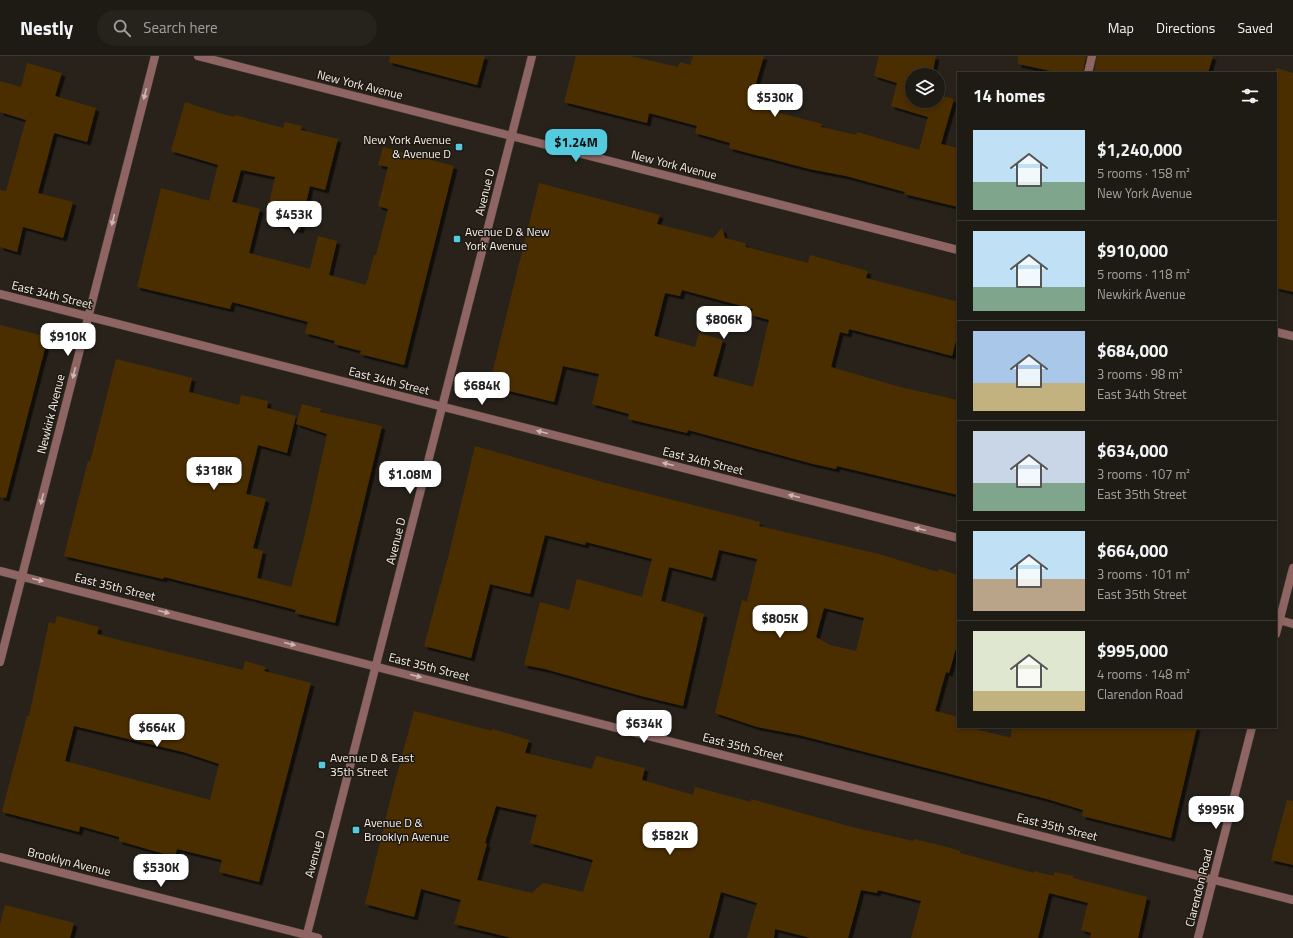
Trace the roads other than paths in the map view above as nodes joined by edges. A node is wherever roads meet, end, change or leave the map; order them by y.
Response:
1 (154, 56) edge
2 (198, 56) edge
3 (532, 56) edge
4 (1092, 56) edge
5 (1088, 72) edge
6 (511, 136) junction
7 (957, 250) edge
8 (0, 294) edge
9 (88, 316) junction
10 (1277, 332) edge
11 (1293, 336) edge
12 (442, 407) junction
13 (957, 538) edge
14 (1293, 568) edge
15 (0, 571) edge
16 (22, 576) junction
17 (1278, 620) edge
18 (1293, 624) edge
19 (0, 662) edge
20 (376, 666) junction
21 (1252, 728) edge
22 (0, 857) edge
23 (1213, 880) junction
24 (1293, 900) edge
25 (306, 937) edge
26 (318, 938) edge
27 (1198, 938) edge

1 -> 9 street, Newkirk Avenue
2 - 6 street, New York Avenue
3 - 6 street, Avenue D
4 - 5 street
6 - 7 street, New York Avenue
6 - 12 street, Avenue D
8 - 9 street, East 34th Street
9 - 12 street, East 34th Street
9 -> 16 street, Newkirk Avenue
10 - 11 street
13 -> 12 street, East 34th Street
12 - 20 street, Avenue D
14 - 17 street
15 - 16 street, East 35th Street
16 - 19 street, Newkirk Avenue
16 -> 20 street, East 35th Street
17 - 18 street
20 -> 23 street, East 35th Street
20 - 25 street, Avenue D
21 - 23 street, Clarendon Road
22 - 25 street, Brooklyn Avenue
23 - 24 street, East 35th Street
23 - 27 street, Clarendon Road
25 - 26 street, Brooklyn Avenue

